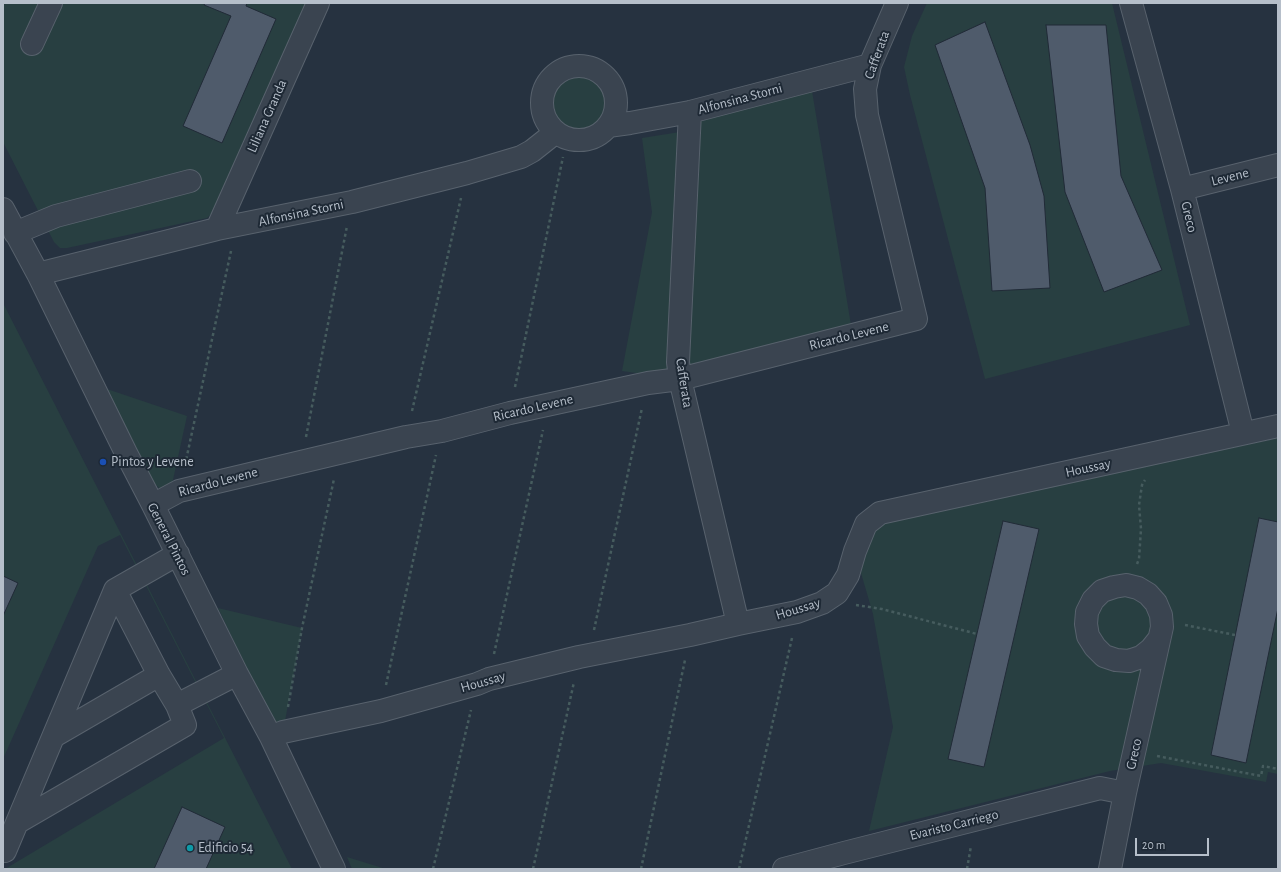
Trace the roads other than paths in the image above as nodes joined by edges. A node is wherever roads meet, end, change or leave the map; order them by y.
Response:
1 (51, 3) edge
2 (318, 3) edge
3 (897, 3) edge
4 (1131, 3) edge
5 (32, 44) dead end
6 (870, 65) junction
7 (690, 112) junction
8 (608, 126) junction
9 (565, 135) junction
10 (1278, 165) edge
11 (190, 181) dead end
12 (1182, 189) junction
13 (3, 209) edge
14 (226, 228) junction
15 (15, 233) junction
16 (38, 274) junction
17 (916, 319) joint
18 (680, 379) junction
19 (1278, 426) edge
20 (1243, 433) junction
21 (153, 506) junction
22 (178, 554) junction
23 (115, 590) junction
24 (738, 624) junction
25 (1158, 639) junction
26 (237, 674) junction
27 (160, 675) junction
28 (177, 705) junction
29 (277, 735) junction
30 (54, 736) junction
31 (1125, 793) junction
32 (18, 822) junction
33 (5, 851) dead end
34 (334, 869) edge
35 (784, 869) edge
36 (1110, 869) edge

1 - 5 street
2 - 14 street, Liliana Granda
3 - 6 street, Cafferata
4 - 12 street, Greco
6 - 7 street, Alfonsina Storni
6 - 17 street, Cafferata
7 - 8 street, Alfonsina Storni
7 - 18 street, Cafferata
8 - 9 street, Alfonsina Storni
8 - 9 street
9 - 14 street, Alfonsina Storni
10 - 12 street, Levene
11 - 15 street
12 - 20 street, Greco
13 - 15 street, General Pintos
14 - 16 street, Alfonsina Storni
15 - 16 street, General Pintos
16 - 21 street, General Pintos
17 - 18 street, Ricardo Levene
18 - 21 street, Ricardo Levene
18 - 24 street, Cafferata
19 - 20 street, Houssay
20 - 24 street, Houssay
21 - 22 street, General Pintos
22 - 23 street
22 - 26 street, General Pintos
23 - 27 street
23 - 30 street
24 - 29 street, Houssay
25 - 25 street, Greco
25 - 31 street, Greco
26 - 28 street
26 - 29 street, General Pintos
27 - 28 street
27 - 30 street
28 - 32 street
29 - 34 street, General Pintos
30 - 32 street
31 - 35 street, Evaristo Carriego
31 - 36 street, Greco
32 - 33 street

